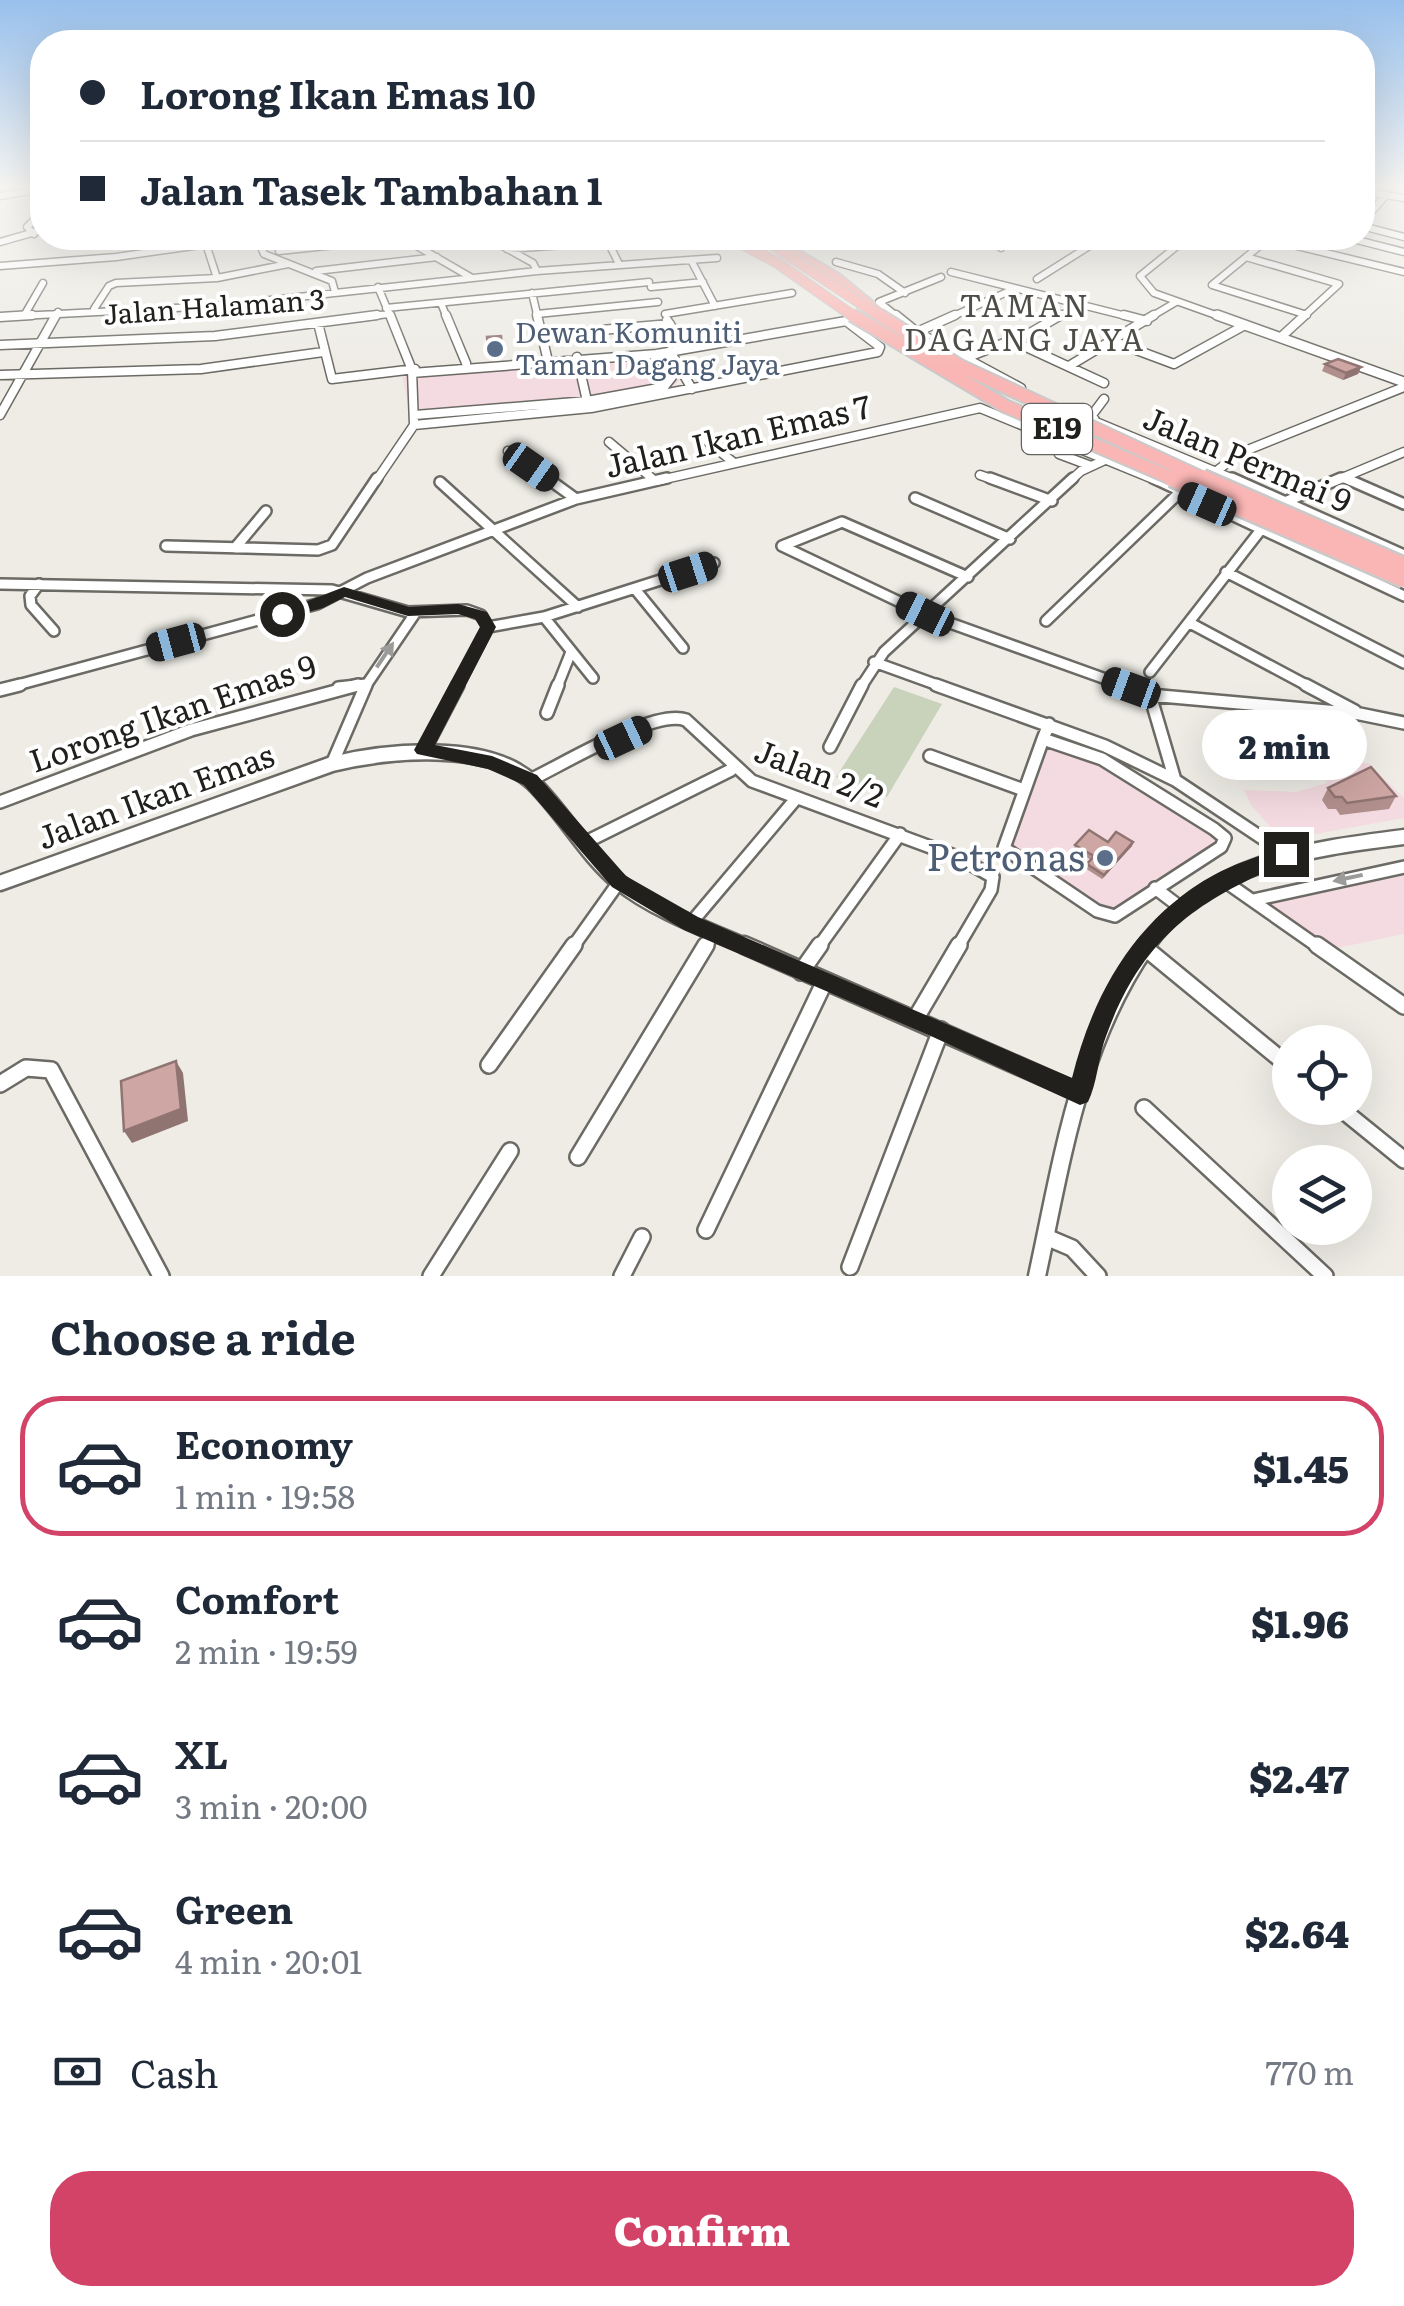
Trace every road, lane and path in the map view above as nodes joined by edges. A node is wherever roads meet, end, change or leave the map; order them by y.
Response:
1 (150, 250) edge
2 (208, 250) edge
3 (261, 250) edge
4 (288, 250) edge
5 (424, 250) edge
6 (507, 250) edge
7 (612, 250) edge
8 (754, 250) edge
9 (762, 250) edge
10 (776, 250) edge
11 (784, 250) edge
12 (790, 250) edge
13 (1083, 250) edge
14 (1172, 250) edge
15 (1253, 250) edge
16 (1313, 250) edge
17 (279, 251) dead end
18 (437, 257) junction
19 (1246, 257) junction
20 (718, 258) dead end
21 (791, 258) junction
22 (690, 260) junction
23 (1404, 260) edge
24 (284, 262) junction
25 (836, 262) dead end
26 (619, 264) junction
27 (641, 264) junction
28 (0, 266) edge
29 (1392, 270) junction
30 (316, 271) junction
31 (537, 272) junction
32 (951, 272) dead end
33 (1404, 272) edge
34 (217, 276) junction
35 (941, 277) dead end
36 (473, 279) junction
37 (1037, 280) dead end
38 (703, 282) junction
39 (43, 283) dead end
40 (650, 285) junction
41 (378, 287) junction
42 (850, 289) junction
43 (1014, 289) junction
44 (335, 292) junction
45 (792, 292) dead end
46 (905, 292) junction
47 (532, 293) junction
48 (658, 302) junction
49 (1176, 302) junction
50 (441, 303) junction
51 (1080, 305) junction
52 (716, 306) junction
53 (849, 308) junction
54 (94, 310) junction
55 (387, 311) junction
56 (58, 312) junction
57 (25, 314) junction
58 (537, 314) junction
59 (664, 314) junction
60 (1307, 315) junction
61 (861, 316) junction
62 (0, 317) edge
63 (843, 318) junction
64 (1148, 321) junction
65 (318, 323) junction
66 (670, 324) junction
67 (1245, 325) junction
68 (543, 335) junction
69 (914, 335) junction
70 (1281, 337) junction
71 (1013, 340) junction
72 (42, 341) junction
73 (1114, 342) junction
74 (0, 344) edge
75 (682, 344) junction
76 (670, 351) junction
77 (323, 352) junction
78 (657, 354) junction
79 (547, 358) junction
80 (577, 358) junction
81 (964, 359) junction
82 (466, 363) junction
83 (945, 365) junction
84 (1069, 366) junction
85 (24, 372) junction
86 (412, 372) junction
87 (0, 374) edge
88 (1104, 382) dead end
89 (1404, 384) edge
90 (692, 390) junction
91 (1104, 399) dead end
92 (587, 401) junction
93 (3, 406) edge
94 (1058, 406) dead end
95 (0, 416) edge
96 (414, 420) junction
97 (702, 437) dead end
98 (608, 442) dead end
99 (508, 451) dead end
100 (1059, 454) dead end
101 (1402, 455) edge
102 (1109, 458) junction
103 (733, 462) junction
104 (1090, 466) junction
105 (1214, 473) junction
106 (980, 475) dead end
107 (1344, 478) junction
108 (654, 480) junction
109 (440, 482) dead end
110 (1180, 492) junction
111 (915, 498) dead end
112 (576, 499) junction
113 (1052, 501) junction
114 (1404, 504) edge
115 (1284, 508) junction
116 (266, 510) dead end
117 (1270, 518) junction
118 (1261, 528) junction
119 (496, 529) junction
120 (1010, 539) junction
121 (166, 546) dead end
122 (235, 548) junction
123 (1404, 556) edge
124 (714, 564) dead end
125 (1404, 568) edge
126 (1226, 572) junction
127 (968, 577) junction
128 (1404, 580) edge
129 (0, 584) edge
130 (39, 584) junction
131 (635, 590) junction
132 (344, 592) junction
133 (1404, 596) edge
134 (578, 607) junction
135 (416, 612) junction
136 (925, 614) junction
137 (544, 617) junction
138 (1046, 620) dead end
139 (1190, 623) junction
140 (488, 627) junction
141 (54, 631) dead end
142 (683, 648) dead end
143 (571, 652) junction
144 (874, 662) junction
145 (1404, 663) edge
146 (1150, 672) dead end
147 (593, 678) dead end
148 (366, 684) junction
149 (0, 690) edge
150 (1150, 695) junction
151 (547, 712) dead end
152 (1360, 714) junction
153 (1404, 723) edge
154 (1049, 724) junction
155 (1042, 738) junction
156 (830, 747) dead end
157 (424, 750) junction
158 (930, 756) dead end
159 (332, 764) junction
160 (732, 770) junction
161 (530, 780) junction
162 (1174, 780) junction
163 (1021, 789) junction
164 (794, 801) junction
165 (0, 802) edge
166 (900, 834) junction
167 (1404, 837) edge
168 (586, 842) junction
169 (1286, 854) junction
170 (1404, 867) edge
171 (1224, 880) junction
172 (619, 882) junction
173 (0, 883) edge
174 (1155, 888) junction
175 (1254, 900) junction
176 (1180, 908) junction
177 (691, 923) junction
178 (713, 934) junction
179 (1142, 946) junction
180 (800, 972) junction
181 (824, 983) junction
182 (1404, 1006) edge
183 (916, 1018) junction
184 (941, 1029) junction
185 (1272, 1052) edge
186 (489, 1065) dead end
187 (0, 1084) edge
188 (1080, 1094) junction
189 (1144, 1108) dead end
190 (1361, 1125) edge
191 (510, 1151) dead end
192 (578, 1157) dead end
193 (1404, 1160) edge
194 (706, 1230) dead end
195 (642, 1237) dead end
196 (1046, 1237) junction
197 (850, 1267) dead end
198 (161, 1276) edge
199 (432, 1276) edge
200 (622, 1276) edge
201 (1036, 1276) edge
202 (1098, 1276) edge
203 (1325, 1276) edge

1 - 28 street
2 - 34 street
3 - 24 street
4 - 17 street
5 - 18 street
6 - 31 street
7 - 26 street
8 - 128 highway, E19, bridge
9 - 53 street
10 - 21 street
11 - 125 highway, E19, bridge
12 - 42 highway
13 - 37 street
14 - 49 street
15 - 19 street
16 - 29 street
18 - 30 street
18 - 36 street
19 - 60 street
19 - 60 street
20 - 22 street
21 - 42 highway
21 - 69 street
22 - 27 street
22 - 38 street
23 - 29 street
24 - 30 street
24 - 34 street
25 - 46 street
26 - 27 street
26 - 31 street
27 - 40 street
29 - 33 street
30 - 44 street
31 - 36 street
32 - 43 street
34 - 54 street
35 - 46 street
36 - 41 street
38 - 40 street, Jalan Halaman 3
38 - 52 street
39 - 57 street
40 - 47 street, Jalan Halaman 3
40 - 48 street
41 - 44 street
41 - 55 street
42 - 69 highway
43 - 51 street
43 - 69 street
44 - 54 street
45 - 52 street
46 - 69 street
47 - 50 street, Jalan Halaman 3
47 - 58 street
48 - 58 street
48 - 59 street
49 - 64 street
49 - 67 street
50 - 55 street, Jalan Halaman 3
50 - 82 street
51 - 64 street
51 - 71 street
52 - 59 street
53 - 61 street
53 - 63 street
54 - 56 street
55 - 65 street, Jalan Halaman 3
55 - 86 street
56 - 57 street
56 - 72 street
57 - 62 street
58 - 68 street
59 - 66 street
60 - 70 street
61 - 63 street
61 - 83 street
63 - 75 street
63 - 76 street
63 - 90 street
64 - 73 street
65 - 72 street, Jalan Halaman 3
65 - 77 street
66 - 68 street
66 - 75 street
67 - 70 street
67 - 73 street
68 - 79 street
69 - 81 street
69 - 83 street
70 - 89 street
71 - 81 street
71 - 84 street
72 - 74 street, Jalan Halaman 3
72 - 85 street
73 - 84 street
75 - 80 street
76 - 78 street
76 - 90 street
77 - 85 street
77 - 86 street
78 - 80 street
78 - 92 street
79 - 80 street
79 - 82 street
80 - 86 street
80 - 92 street
81 - 83 street
81 - 94 street
82 - 86 street
83 - 115 street
83 - 117 street
84 - 88 street
85 - 87 street
85 - 93 street
86 - 96 street
89 - 105 street
90 - 96 street
91 - 105 street, Jalan Permai 9
92 - 96 street
93 - 95 street
96 - 122 street
97 - 103 street
98 - 108 street
99 - 112 street
100 - 104 street
101 - 107 street
102 - 103 street, Jalan Ikan Emas 7
102 - 104 street
102 - 110 street
103 - 108 street, Jalan Ikan Emas 7
104 - 113 street
105 - 115 street, Jalan Permai 9
106 - 113 street
107 - 114 street
107 - 115 street
108 - 112 street, Jalan Ikan Emas 7
109 - 119 street
110 - 118 street
110 - 138 street
111 - 120 street
112 - 119 street, Jalan Ikan Emas 7
113 - 120 street
115 - 123 street, Jalan Permai 9
115 - 125 street
116 - 122 street
117 - 118 street
117 - 128 street
118 - 126 street
118 - 133 street
119 - 132 street, Jalan Ikan Emas 7
119 - 134 street
120 - 127 street
121 - 122 street
124 - 131 street
126 - 139 street
126 - 145 street
127 - 136 street
127 - 136 street
129 - 130 street
130 - 132 street
130 - 141 street
131 - 134 street
131 - 142 street
132 - 135 street
132 - 149 street, Jalan Ikan Emas 7
134 - 137 street
135 - 140 street
148 -> 135 street
136 - 144 street
136 - 150 street
137 - 140 street
137 - 143 street
139 - 146 street
139 - 152 street
140 - 157 street
143 - 147 street
143 - 151 street
144 - 154 street
144 - 156 street
148 - 159 street
148 - 165 street, Lorong Ikan Emas 9
150 - 152 street
150 - 162 street
152 - 153 street
154 - 155 street
154 - 162 street
155 - 163 street
155 - 174 street
157 - 159 street, Jalan Ikan Emas
157 - 161 street, Jalan Ikan Emas
158 - 163 street
159 - 173 street, Jalan Ikan Emas
160 - 161 street, Jalan 2/2
160 - 164 street, Jalan 2/2
160 - 168 street
161 - 168 street
162 - 169 street
163 - 174 street
164 - 166 street, Jalan 2/2
164 - 177 street
166 - 180 street
166 - 183 street, Jalan 2/2
167 - 169 street
168 - 172 street
169 - 171 street
170 -> 175 street
171 - 175 street
171 - 176 street
172 - 177 street
172 - 186 street
174 - 176 street
175 - 182 street
176 - 179 street
177 - 178 street
178 - 180 street
178 - 192 street
179 - 185 street
179 - 188 street
180 - 181 street
181 - 183 street
181 - 194 street
183 - 184 street
184 - 188 street
184 - 197 street
187 - 198 street
188 - 196 street
189 - 203 street
190 - 193 street
191 - 199 street
195 - 200 street
196 - 201 street
196 - 202 street

